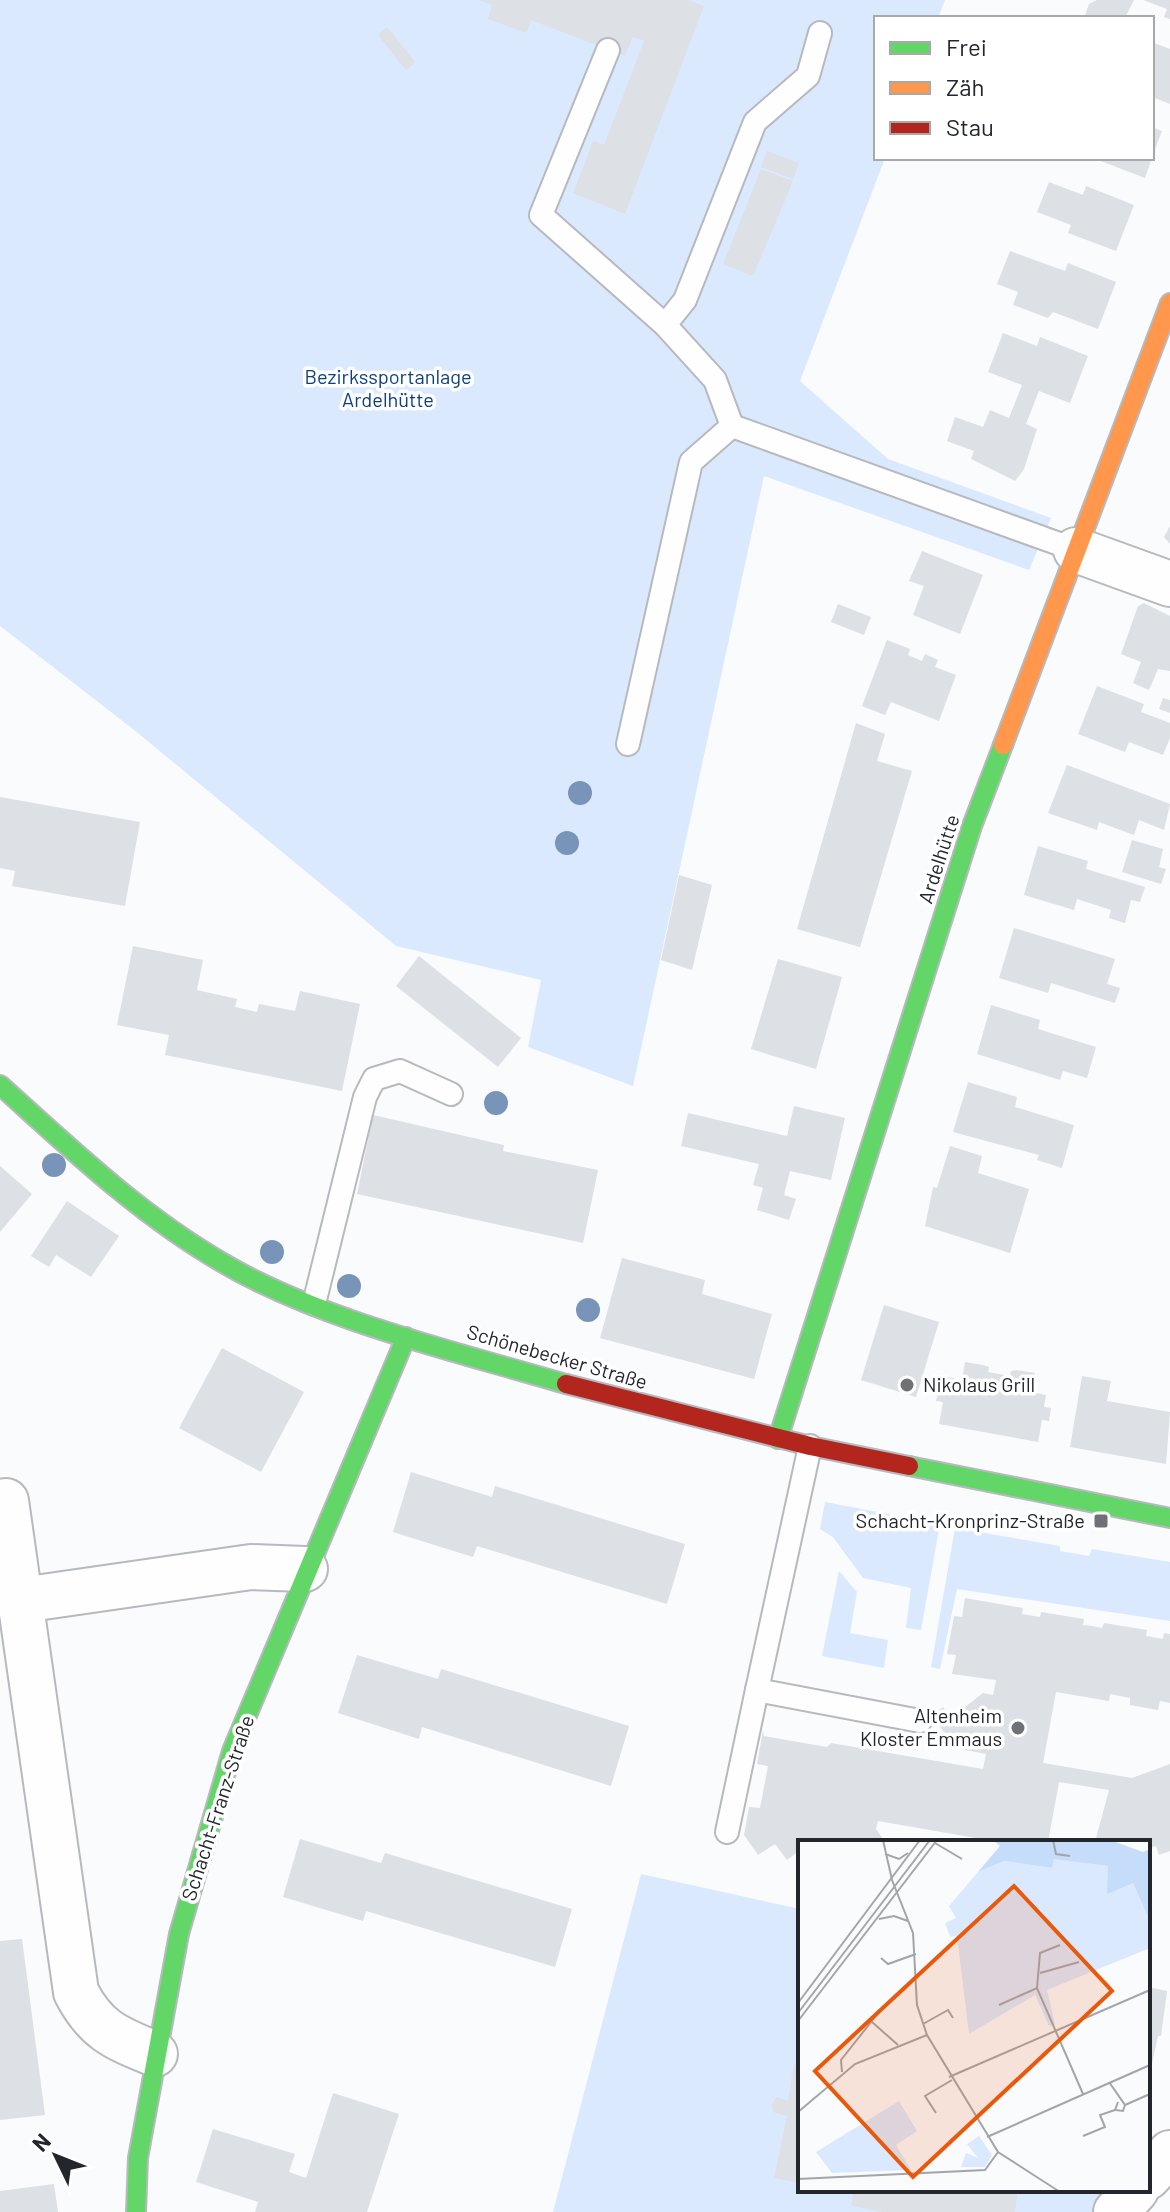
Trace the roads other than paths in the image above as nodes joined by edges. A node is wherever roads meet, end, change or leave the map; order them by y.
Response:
1 (820, 33) dead end
2 (608, 50) dead end
3 (1170, 303) edge
4 (665, 325) junction
5 (732, 426) junction
6 (1076, 550) junction
7 (1170, 584) edge
8 (628, 744) dead end
9 (0, 1085) edge
10 (451, 1094) dead end
11 (314, 1304) junction
12 (406, 1337) junction
13 (778, 1439) junction
14 (810, 1446) junction
15 (6, 1501) dead end
16 (1170, 1518) edge
17 (305, 1569) junction
18 (22, 1600) junction
19 (757, 1690) junction
20 (920, 1721) dead end
21 (727, 1832) dead end
22 (155, 2054) junction
23 (1170, 2153) edge
24 (1150, 2175) edge
25 (1134, 2192) edge
26 (136, 2212) edge
27 (1116, 2212) edge

1 - 4 lane
2 - 4 lane
3 - 6 street, Ardelhütte
4 - 5 lane
5 - 6 lane
5 - 8 lane
6 - 7 street
6 - 13 street, Ardelhütte
9 - 11 street, Schönebecker Straße
10 - 11 lane
11 - 12 street, Schönebecker Straße
12 - 13 street, Schönebecker Straße
12 - 17 street, Schacht-Franz-Straße
13 - 14 street, Schönebecker Straße
14 - 16 street, Schönebecker Straße
14 - 19 lane
15 - 18 street
17 - 18 street
17 - 22 street, Schacht-Franz-Straße
18 - 22 street
19 - 20 lane
19 - 21 lane
22 - 26 street, Schacht-Franz-Straße
23 - 24 street
25 - 27 street

